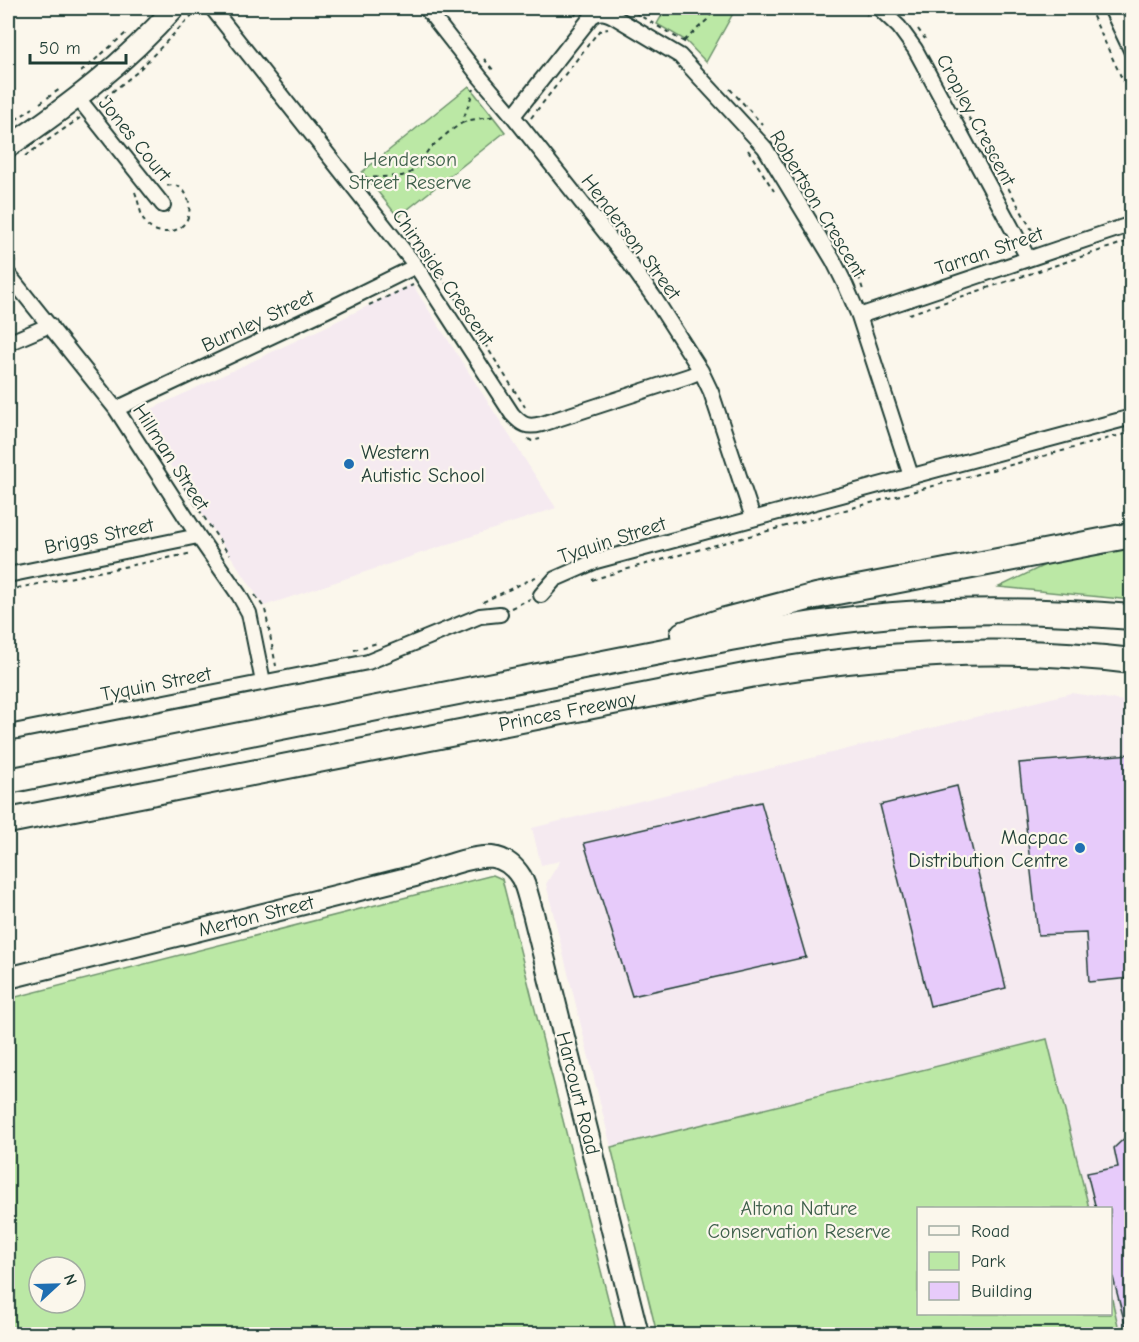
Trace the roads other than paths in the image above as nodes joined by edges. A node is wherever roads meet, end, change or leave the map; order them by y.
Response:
1 (174, 8) edge
2 (212, 8) edge
3 (426, 8) edge
4 (879, 8) edge
5 (1112, 8) edge
6 (1131, 52) edge
7 (72, 91) junction
8 (513, 116) junction
9 (8, 147) edge
10 (163, 205) dead end
11 (1131, 224) edge
12 (1028, 258) junction
13 (423, 263) junction
14 (8, 274) edge
15 (859, 316) junction
16 (50, 326) junction
17 (8, 343) edge
18 (701, 371) junction
19 (117, 409) junction
20 (1131, 417) edge
21 (910, 476) junction
22 (753, 518) junction
23 (1131, 535) edge
24 (193, 537) junction
25 (8, 575) edge
26 (541, 595) road end
27 (500, 614) road end
28 (1131, 618) edge
29 (1131, 661) edge
30 (584, 667) junction
31 (263, 682) junction
32 (8, 733) edge
33 (8, 781) edge
34 (8, 821) edge
35 (504, 860) joint
36 (8, 978) edge
37 (638, 1335) edge

1 - 7 street
2 - 13 street, Chirnside Crescent
3 - 8 street, Henderson Street
4 - 12 street, Cropley Crescent
5 - 6 street
7 - 9 street
7 - 10 street, Jones Court
8 - 15 street, Robertson Crescent
8 - 18 street, Henderson Street
11 - 12 street, Tarran Street
12 - 15 street, Tarran Street
13 - 18 street, Chirnside Crescent
13 - 19 street, Burnley Street
14 - 16 street, Hillman Street
15 - 21 street, Robertson Crescent
16 - 17 street
16 - 19 street, Hillman Street
18 - 22 street, Henderson Street
19 - 24 street, Hillman Street
20 - 21 street, Tyquin Street
21 - 22 street, Tyquin Street
22 - 26 street, Tyquin Street
23 - 30 highway
24 - 25 street, Briggs Street
24 - 31 street, Hillman Street
27 - 31 street, Tyquin Street
28 - 30 highway, Princes Freeway
29 - 34 highway, Princes Freeway
30 - 33 highway, Princes Freeway
31 - 32 street, Tyquin Street
35 - 36 street, Merton Street
35 - 37 street, Harcourt Road

